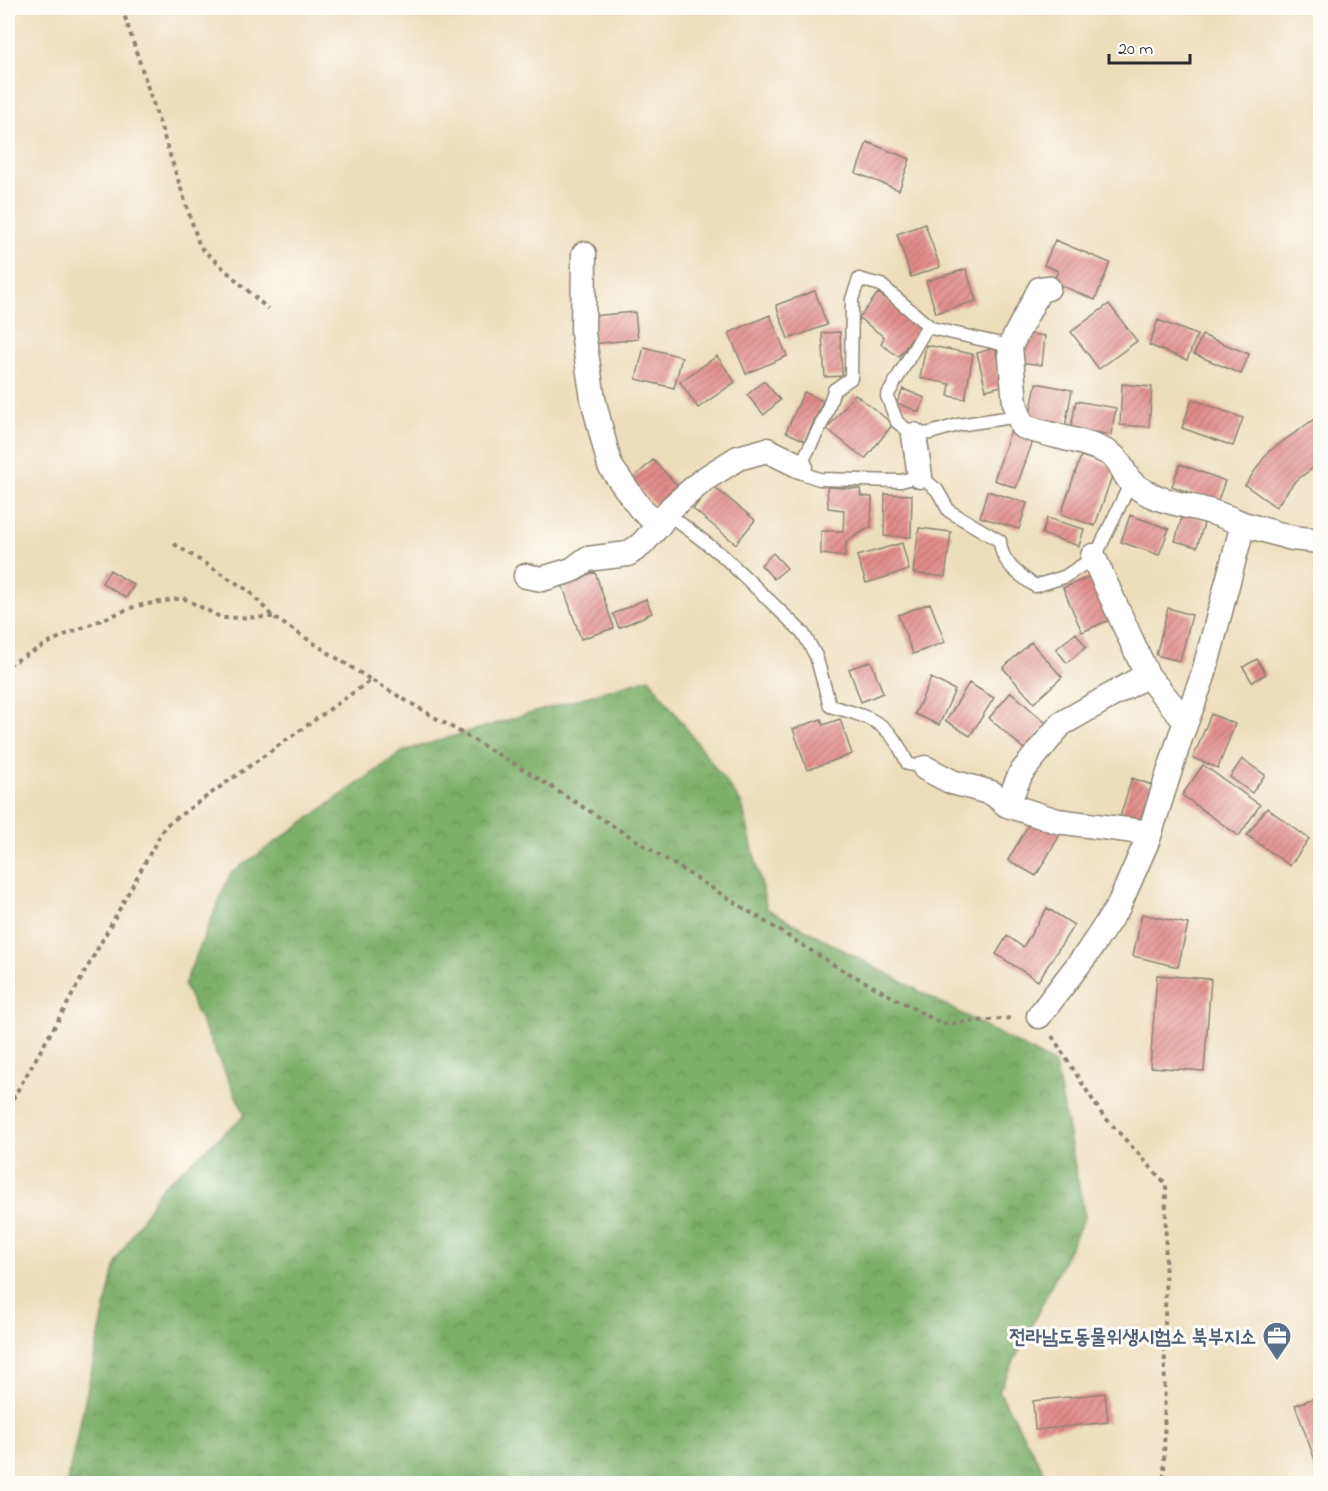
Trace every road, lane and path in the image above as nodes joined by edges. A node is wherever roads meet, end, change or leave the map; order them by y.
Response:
1 (122, 8) edge
2 (584, 254) dead end
3 (1047, 288) dead end
4 (268, 309) dead end
5 (928, 325) junction
6 (1010, 346) junction
7 (1019, 416) junction
8 (914, 435) junction
9 (800, 466) junction
10 (920, 476) junction
11 (1131, 482) junction
12 (663, 519) junction
13 (1243, 524) junction
14 (1320, 531) edge
15 (1292, 538) junction
16 (1320, 541) edge
17 (174, 544) dead end
18 (1093, 556) junction
19 (1320, 558) edge
20 (526, 576) dead end
21 (273, 617) junction
22 (8, 665) edge
23 (1147, 675) junction
24 (370, 680) junction
25 (1186, 722) junction
26 (925, 768) joint
27 (1006, 804) junction
28 (1150, 833) junction
29 (1039, 1016) junction
30 (8, 1107) edge
31 (1164, 1484) edge

1 - 4 path
2 - 12 street
3 - 6 street
5 - 6 lane
5 - 8 lane
5 - 9 lane
6 - 7 street
7 - 8 lane
7 - 11 street
8 - 10 street
9 - 10 lane
9 - 12 street
10 - 18 lane
11 - 13 street
11 - 18 lane
12 - 20 street
12 - 26 lane
13 - 15 street
13 - 25 street
14 - 15 street
15 - 16 street
15 - 19 street
17 - 21 path
18 - 23 street
21 - 22 path
21 - 24 path
23 - 25 street
23 - 27 street
24 - 29 path
24 - 30 path
25 - 28 street
26 - 27 street
27 - 28 street
28 - 29 street
29 - 31 path

